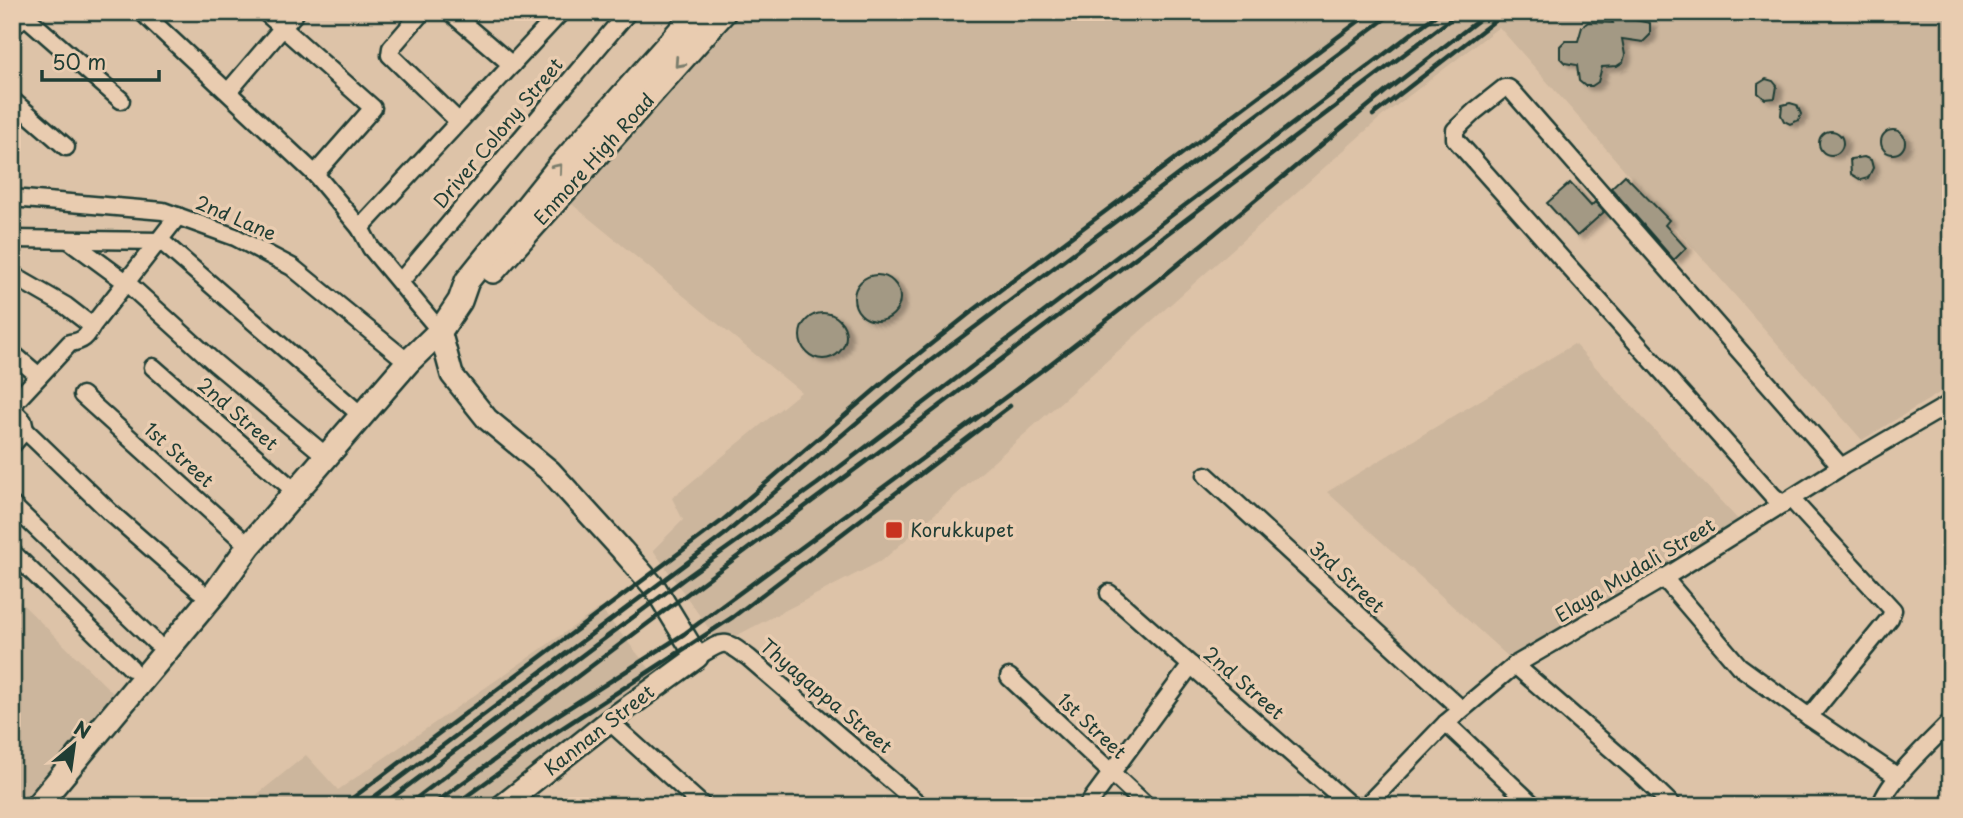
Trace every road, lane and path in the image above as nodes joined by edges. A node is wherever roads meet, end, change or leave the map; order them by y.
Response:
1 (142, 12) edge
2 (265, 12) edge
3 (296, 12) edge
4 (422, 12) edge
5 (450, 12) edge
6 (561, 12) edge
7 (628, 12) edge
8 (697, 12) edge
9 (724, 12) edge
10 (18, 22) edge
11 (283, 27) junction
12 (512, 65) junction
13 (228, 92) junction
14 (12, 100) edge
15 (121, 100) dead end
16 (458, 121) junction
17 (66, 147) dead end
18 (315, 174) junction
19 (12, 198) edge
20 (178, 216) junction
21 (360, 228) junction
22 (12, 239) edge
23 (69, 240) junction
24 (161, 241) junction
25 (12, 275) edge
26 (126, 282) junction
27 (400, 282) junction
28 (460, 301) junction
29 (92, 326) junction
30 (440, 331) junction
31 (12, 353) edge
32 (408, 362) junction
33 (153, 367) dead end
34 (40, 376) junction
35 (82, 395) dead end
36 (14, 400) edge
37 (1951, 403) edge
38 (362, 416) junction
39 (17, 437) edge
40 (326, 456) junction
41 (1841, 467) junction
42 (1206, 475) dead end
43 (296, 492) junction
44 (1787, 501) junction
45 (12, 505) edge
46 (249, 546) junction
47 (12, 552) edge
48 (1664, 578) junction
49 (209, 589) junction
50 (1109, 593) dead end
51 (155, 642) dead end
52 (697, 657) junction
53 (1191, 665) junction
54 (1515, 665) junction
55 (131, 668) dead end
56 (1009, 677) dead end
57 (1461, 709) junction
58 (1808, 717) junction
59 (608, 721) junction
60 (1951, 721) edge
61 (1446, 723) junction
62 (1111, 772) junction
63 (1898, 777) junction
64 (37, 806) edge
65 (502, 806) edge
66 (704, 806) edge
67 (921, 806) edge
68 (1087, 806) edge
69 (1147, 806) edge
70 (1351, 806) edge
71 (1366, 806) edge
72 (1534, 806) edge
73 (1673, 806) edge
74 (1881, 806) edge

1 - 13 street
2 - 11 street
3 - 11 street
4 - 16 street
5 - 12 street
6 - 12 street
7 - 27 street, Driver Colony Street
28 -> 8 main road, Enmore High Road
9 -> 28 main road, Enmore High Road
10 - 15 street
11 - 13 street
11 - 18 street
12 - 16 street
13 - 18 street
14 - 17 street
16 - 21 street
18 - 21 street
19 - 20 street, 2nd Lane
20 - 24 street
20 - 32 street, 2nd Lane
21 - 27 street
22 - 23 street
23 - 24 street
23 - 26 street
24 - 26 street
24 - 38 street
25 - 29 street
26 - 29 street
26 - 40 street
27 - 30 street
28 - 30 main road, Enmore High Road
29 - 34 street
30 - 32 main road, Enmore High Road
30 - 52 street
31 - 34 street
32 - 38 main road, Enmore High Road
33 - 43 street, 2nd Street
34 - 36 street
35 - 46 street, 1st Street
36 - 39 street
37 - 41 street, Elaya Mudali Street
38 - 40 main road, Enmore High Road
39 - 49 street
40 - 43 main road, Enmore High Road
41 - 44 street, Elaya Mudali Street
41 - 44 street
42 - 57 street, 3rd Street
43 - 46 main road, Enmore High Road
44 - 48 street, Elaya Mudali Street
44 - 58 street
45 - 51 street
46 - 49 main road, Enmore High Road
47 - 55 street
48 - 54 street, Elaya Mudali Street
48 - 58 street
49 - 64 main road, Enmore High Road
50 - 53 street, 2nd Street
52 - 59 street, Kannan Street
52 - 67 street, Thyagappa Street
53 - 62 street
53 - 70 street, 2nd Street
54 - 57 street, Elaya Mudali Street
54 - 73 street
56 - 62 street, 1st Street
57 - 61 street, Elaya Mudali Street
58 - 63 street
59 - 65 street, Kannan Street
59 - 66 street
60 - 63 street
61 - 71 street, Elaya Mudali Street
61 - 72 street
62 - 68 street
62 - 69 street, 1st Street
63 - 74 street

